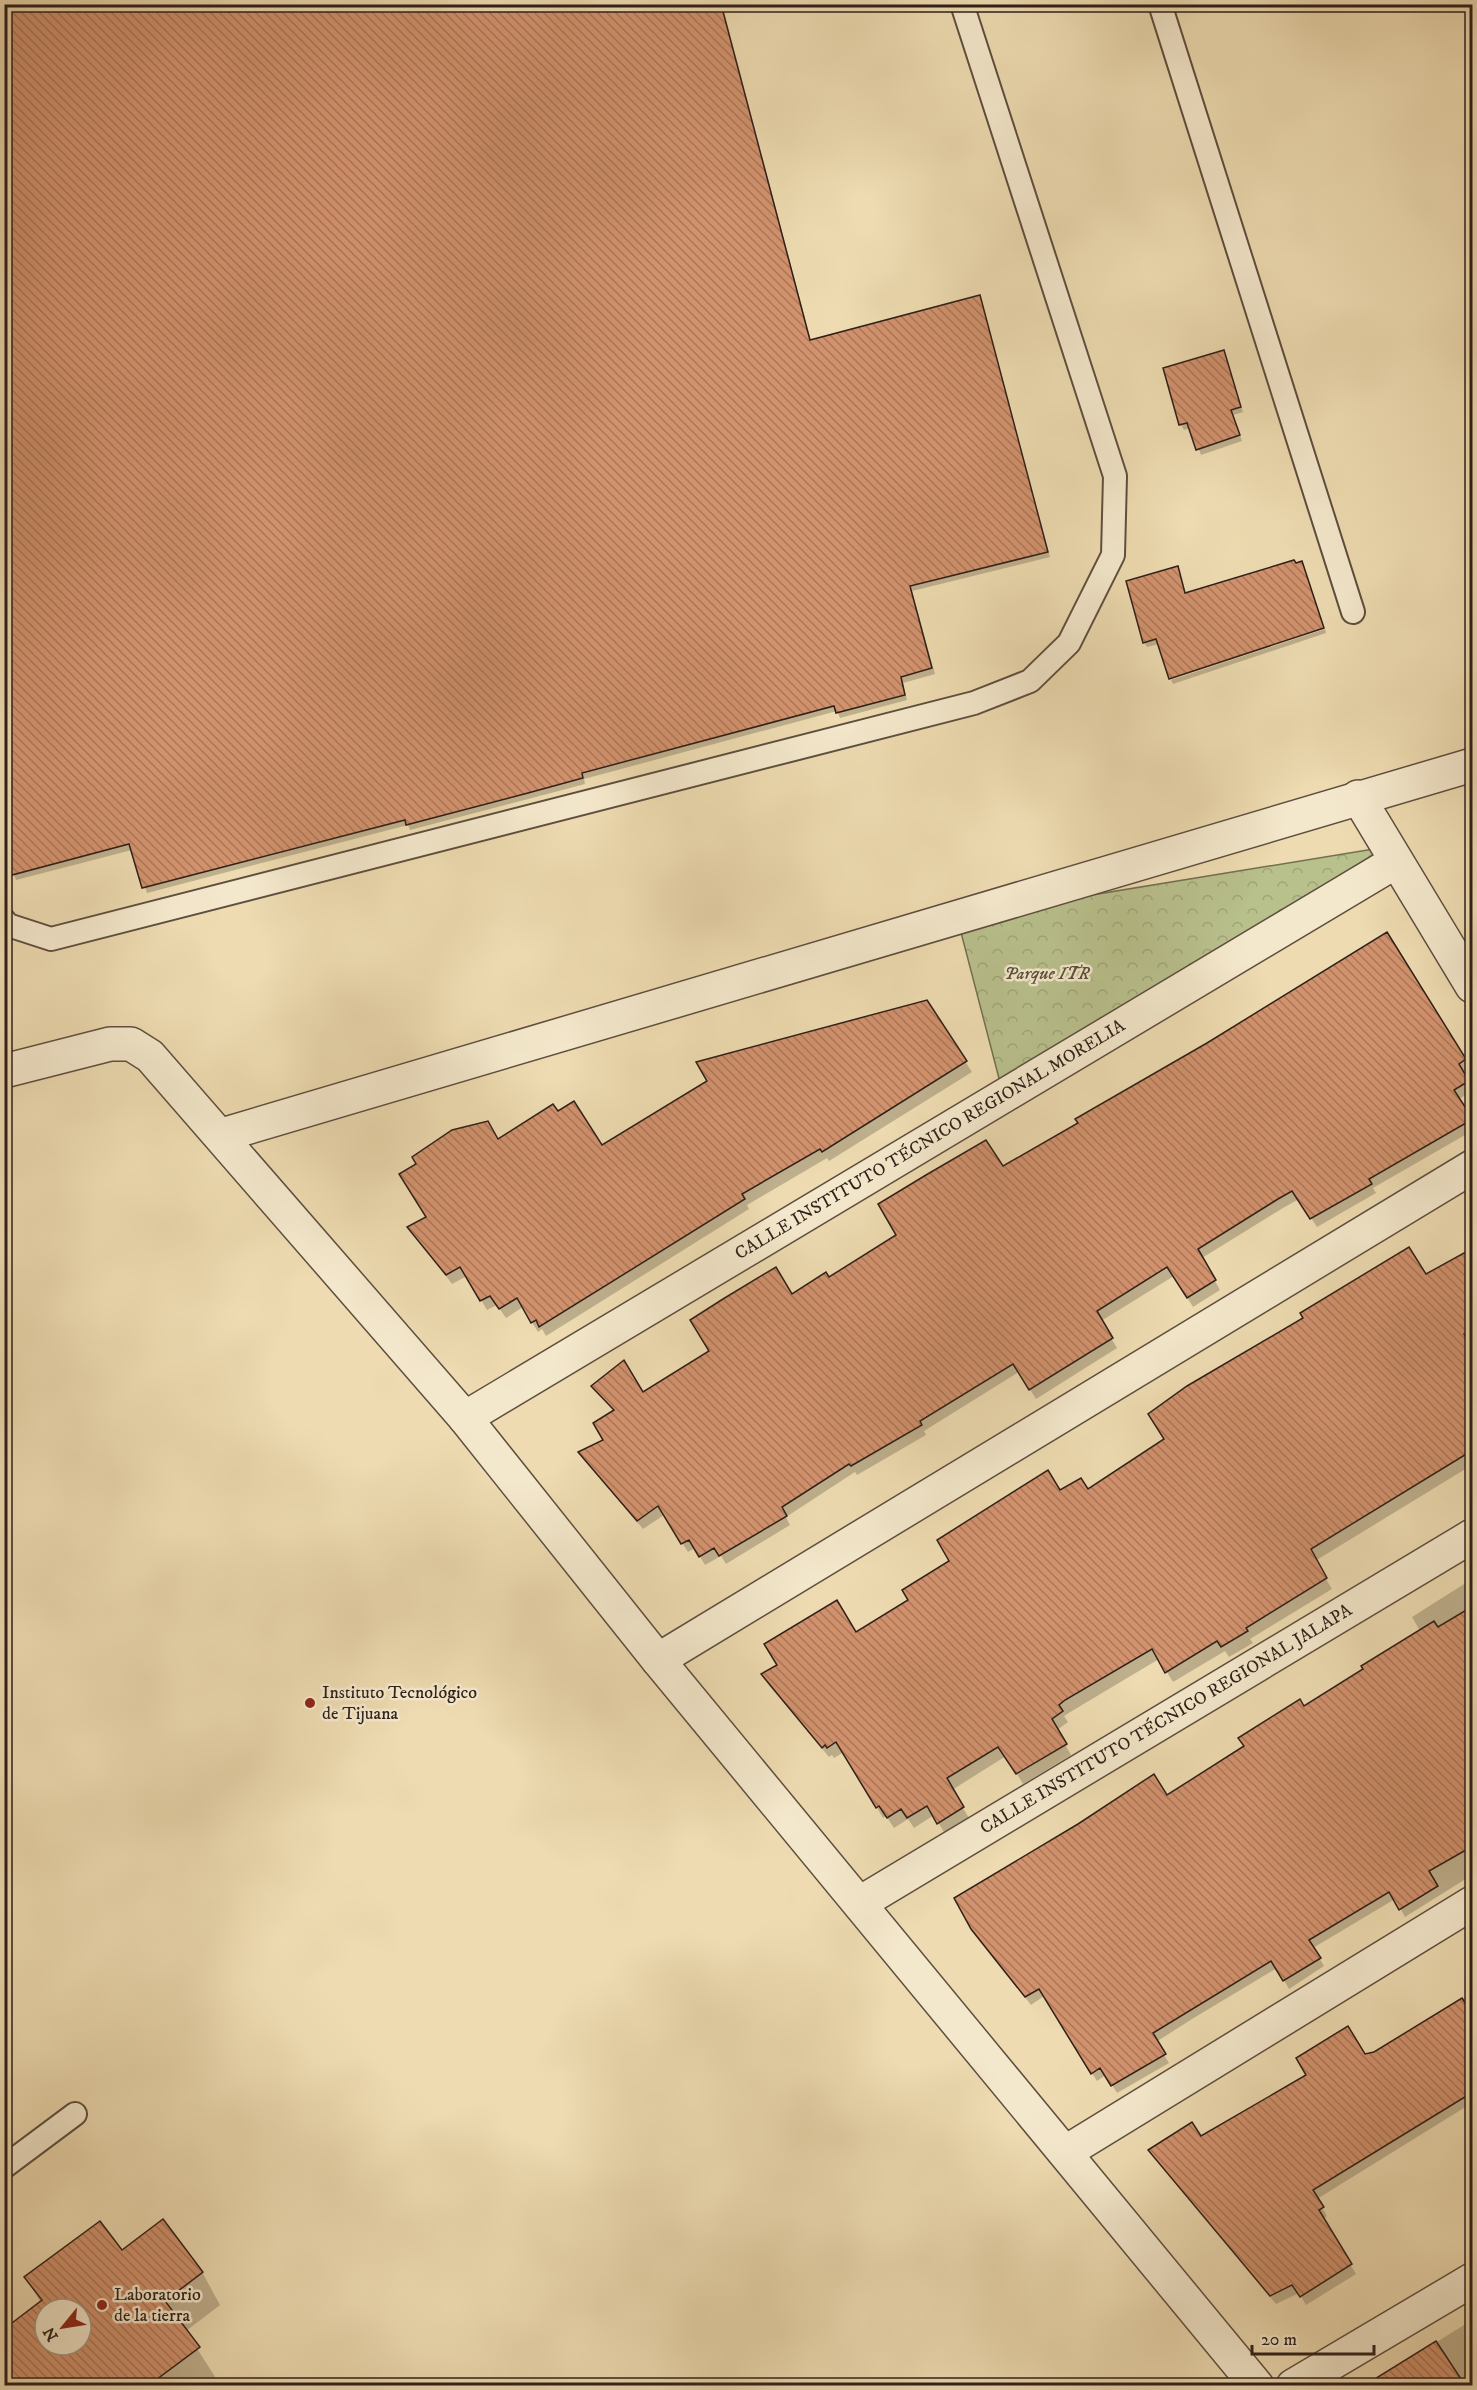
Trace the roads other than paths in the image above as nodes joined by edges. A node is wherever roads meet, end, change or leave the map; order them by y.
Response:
1 (962, 4) edge
2 (1160, 4) edge
3 (1353, 612) dead end
4 (1473, 765) edge
5 (1358, 797) junction
6 (1395, 862) junction
7 (4, 920) edge
8 (1473, 986) edge
9 (4, 1071) edge
10 (222, 1136) junction
11 (1473, 1167) edge
12 (465, 1418) junction
13 (1473, 1536) edge
14 (658, 1660) junction
15 (860, 1903) junction
16 (1473, 1903) edge
17 (75, 2114) dead end
18 (1066, 2152) junction
19 (4, 2167) edge
20 (1473, 2280) edge
21 (1257, 2385) edge
22 (1293, 2385) edge

1 - 7 lane
2 - 3 lane
4 - 5 street
5 - 6 street
5 - 10 street
6 - 8 street
6 - 12 street, CALLE INSTITUTO TÉCNICO REGIONAL MORELIA
9 - 10 street
10 - 12 street
11 - 14 street
12 - 14 street
13 - 15 street, CALLE INSTITUTO TÉCNICO REGIONAL JALAPA
14 - 15 street
15 - 18 street
16 - 18 street
17 - 19 lane
18 - 21 street
20 - 22 street

